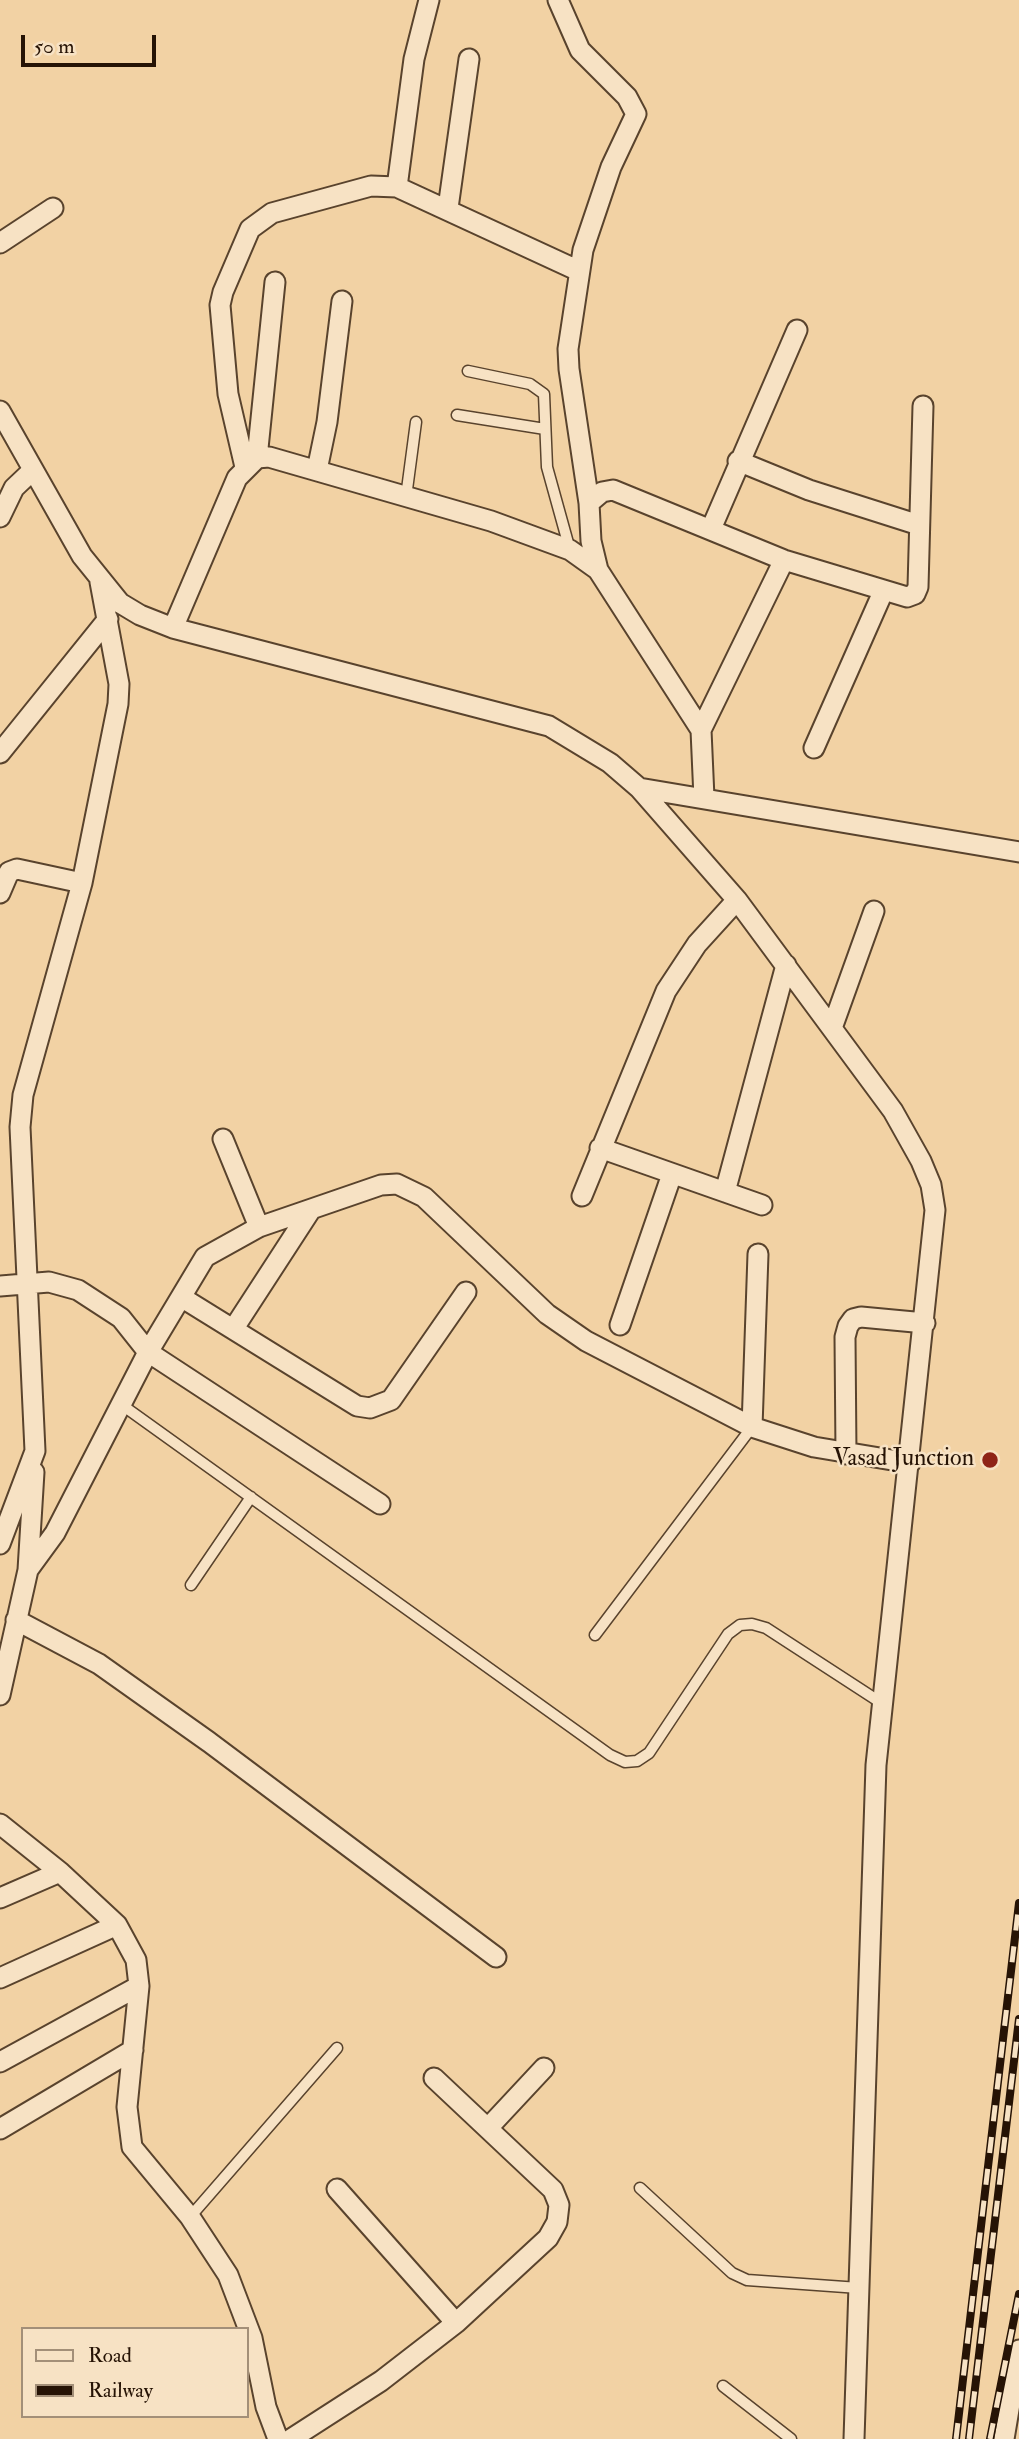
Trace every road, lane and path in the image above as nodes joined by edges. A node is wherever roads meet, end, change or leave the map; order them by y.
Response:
1 (429, 0) edge
2 (558, 0) edge
3 (469, 60) dead end
4 (397, 187) junction
5 (53, 208) dead end
6 (448, 208) junction
7 (0, 243) edge
8 (579, 271) junction
9 (275, 282) dead end
10 (342, 301) dead end
11 (797, 330) dead end
12 (468, 371) dead end
13 (923, 406) dead end
14 (0, 411) edge
15 (457, 415) dead end
16 (416, 422) dead end
17 (545, 429) junction
18 (738, 461) junction
19 (251, 462) junction
20 (33, 470) junction
21 (317, 470) junction
22 (406, 496) junction
23 (589, 503) junction
24 (0, 517) edge
25 (919, 525) junction
26 (711, 529) junction
27 (570, 550) junction
28 (784, 560) junction
29 (598, 569) junction
30 (100, 581) junction
31 (883, 592) junction
32 (108, 619) junction
33 (173, 628) junction
34 (701, 730) junction
35 (814, 748) dead end
36 (0, 753) edge
37 (639, 788) junction
38 (704, 798) junction
39 (1019, 852) edge
40 (82, 883) junction
41 (0, 892) edge
42 (737, 900) junction
43 (874, 911) dead end
44 (786, 965) junction
45 (832, 1028) junction
46 (223, 1139) dead end
47 (600, 1149) junction
48 (672, 1174) junction
49 (725, 1192) junction
50 (582, 1196) dead end
51 (762, 1205) dead end
52 (310, 1210) junction
53 (258, 1227) junction
54 (758, 1254) dead end
55 (27, 1284) junction
56 (0, 1286) edge
57 (466, 1292) dead end
58 (181, 1297) junction
59 (925, 1323) junction
60 (620, 1325) dead end
61 (234, 1328) junction
62 (148, 1352) junction
63 (122, 1405) junction
64 (752, 1427) junction
65 (35, 1451) junction
66 (846, 1454) junction
67 (911, 1463) junction
68 (251, 1497) junction
69 (380, 1504) dead end
70 (0, 1544) edge
71 (28, 1570) junction
72 (191, 1586) dead end
73 (16, 1620) junction
74 (596, 1635) dead end
75 (0, 1695) edge
76 (883, 1704) junction
77 (0, 1824) edge
78 (61, 1872) junction
79 (0, 1898) edge
80 (117, 1925) junction
81 (496, 1957) dead end
82 (0, 1978) edge
83 (139, 1986) junction
84 (337, 2048) dead end
85 (133, 2050) junction
86 (0, 2062) edge
87 (544, 2068) dead end
88 (434, 2078) dead end
89 (488, 2128) junction
90 (0, 2129) edge
91 (640, 2188) dead end
92 (337, 2189) dead end
93 (190, 2217) junction
94 (859, 2288) junction
95 (456, 2323) junction
96 (248, 2327) edge
97 (248, 2328) edge
98 (1019, 2350) edge
99 (723, 2386) dead end
100 (278, 2439) edge
101 (291, 2439) edge
102 (791, 2439) edge
103 (854, 2439) edge
104 (1004, 2439) edge

1 - 4 street
2 - 8 street
3 - 6 street
4 - 6 street
4 - 19 street
5 - 7 street
6 - 8 street
8 - 23 street
9 - 19 street
10 - 21 street
11 - 18 street
12 - 17 lane
13 - 25 street
14 - 20 street
15 - 17 lane
16 - 22 lane
17 - 27 lane
18 - 25 street
18 - 26 street
19 - 21 street
19 - 33 street
20 - 24 street
20 - 30 street
21 - 22 street
22 - 27 street
23 - 26 street
23 - 29 street
25 - 31 street
26 - 28 street
27 - 29 street
28 - 31 street
28 - 34 street
29 - 34 street
30 - 32 street
30 - 33 street
31 - 35 street
32 - 36 street
32 - 40 street
33 - 37 street
34 - 38 street
37 - 38 street
37 - 42 street
38 - 39 street
40 - 41 street
40 - 55 street
42 - 44 street
42 - 47 street
43 - 45 street
44 - 45 street
44 - 49 street
45 - 59 street
46 - 53 street
47 - 48 street
47 - 50 street
48 - 49 street
48 - 60 street
49 - 51 street
52 - 53 street
52 - 61 street
52 - 64 street
53 - 58 street
54 - 64 street
55 - 56 street
55 - 62 street
55 - 65 street
57 - 61 street
58 - 61 street
58 - 62 street
59 - 66 street
59 - 67 street
62 - 63 street
62 - 69 street
63 - 68 lane
63 - 71 street
64 - 66 street
64 - 74 lane
65 - 70 street
65 - 71 street
66 - 67 street
67 - 76 street
68 - 72 lane
68 - 76 lane
71 - 73 street
73 - 75 street
73 - 81 street
76 - 94 street
77 - 78 street
78 - 79 street
78 - 80 street
80 - 82 street
80 - 83 street
83 - 85 street
83 - 86 street
84 - 93 lane
85 - 90 street
85 - 93 street
87 - 89 street
88 - 89 street
89 - 95 street
91 - 94 lane
92 - 95 street
93 - 96 street
94 - 103 street
95 - 101 street
97 - 100 street
98 - 104 street
99 - 102 lane

